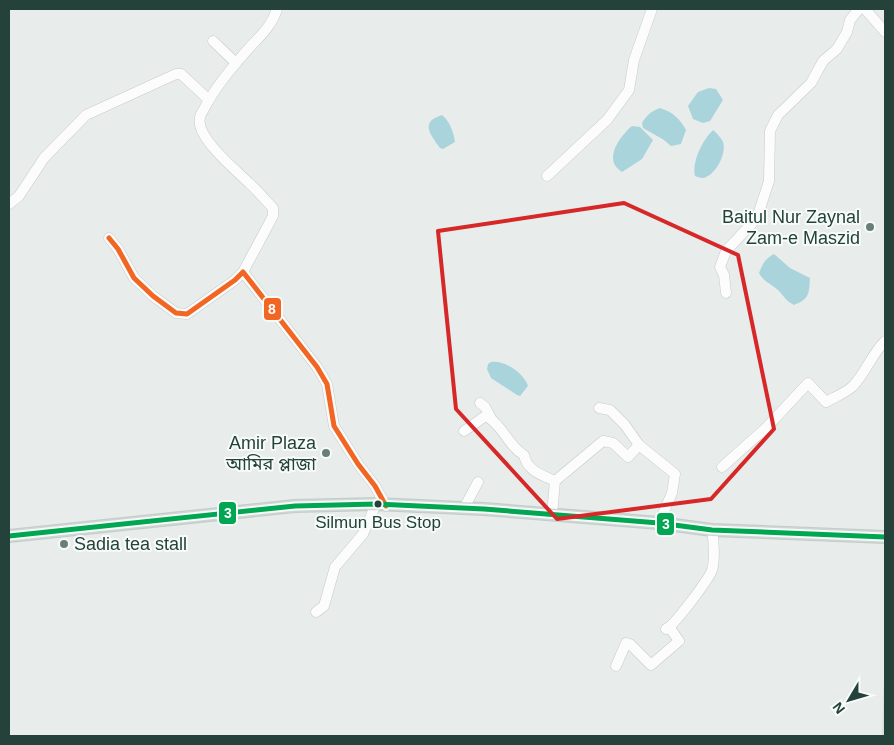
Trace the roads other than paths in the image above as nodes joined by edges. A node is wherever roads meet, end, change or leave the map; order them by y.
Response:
1 (277, 9) edge
2 (652, 9) edge
3 (860, 9) edge
4 (865, 9) edge
5 (885, 32) edge
6 (213, 41) dead end
7 (236, 63) junction
8 (209, 100) junction
9 (547, 176) dead end
10 (9, 204) edge
11 (109, 238) dead end
12 (243, 272) junction
13 (726, 293) dead end
14 (885, 341) edge
15 (480, 403) dead end
16 (599, 408) dead end
17 (492, 420) junction
18 (464, 431) dead end
19 (639, 445) junction
20 (722, 467) dead end
21 (555, 481) junction
22 (478, 482) dead end
23 (381, 505) junction
24 (464, 508) junction
25 (552, 515) junction
26 (659, 523) junction
27 (712, 530) junction
28 (9, 536) edge
29 (885, 537) edge
30 (316, 612) dead end
31 (616, 666) dead end

1 - 7 street
2 - 9 street
3 - 13 street
4 - 5 street
6 - 7 street
7 - 8 street
8 - 10 street
8 - 12 street
11 - 12 street
12 - 23 street
14 - 20 street
15 - 17 street
16 - 19 street
17 - 18 street
17 - 21 street
19 - 21 street
19 - 26 street
21 - 25 street
22 - 24 street
23 - 24 main road
23 - 28 main road
23 - 30 street
24 - 25 main road
25 - 26 main road
26 - 27 main road
27 - 29 main road
27 - 31 street

